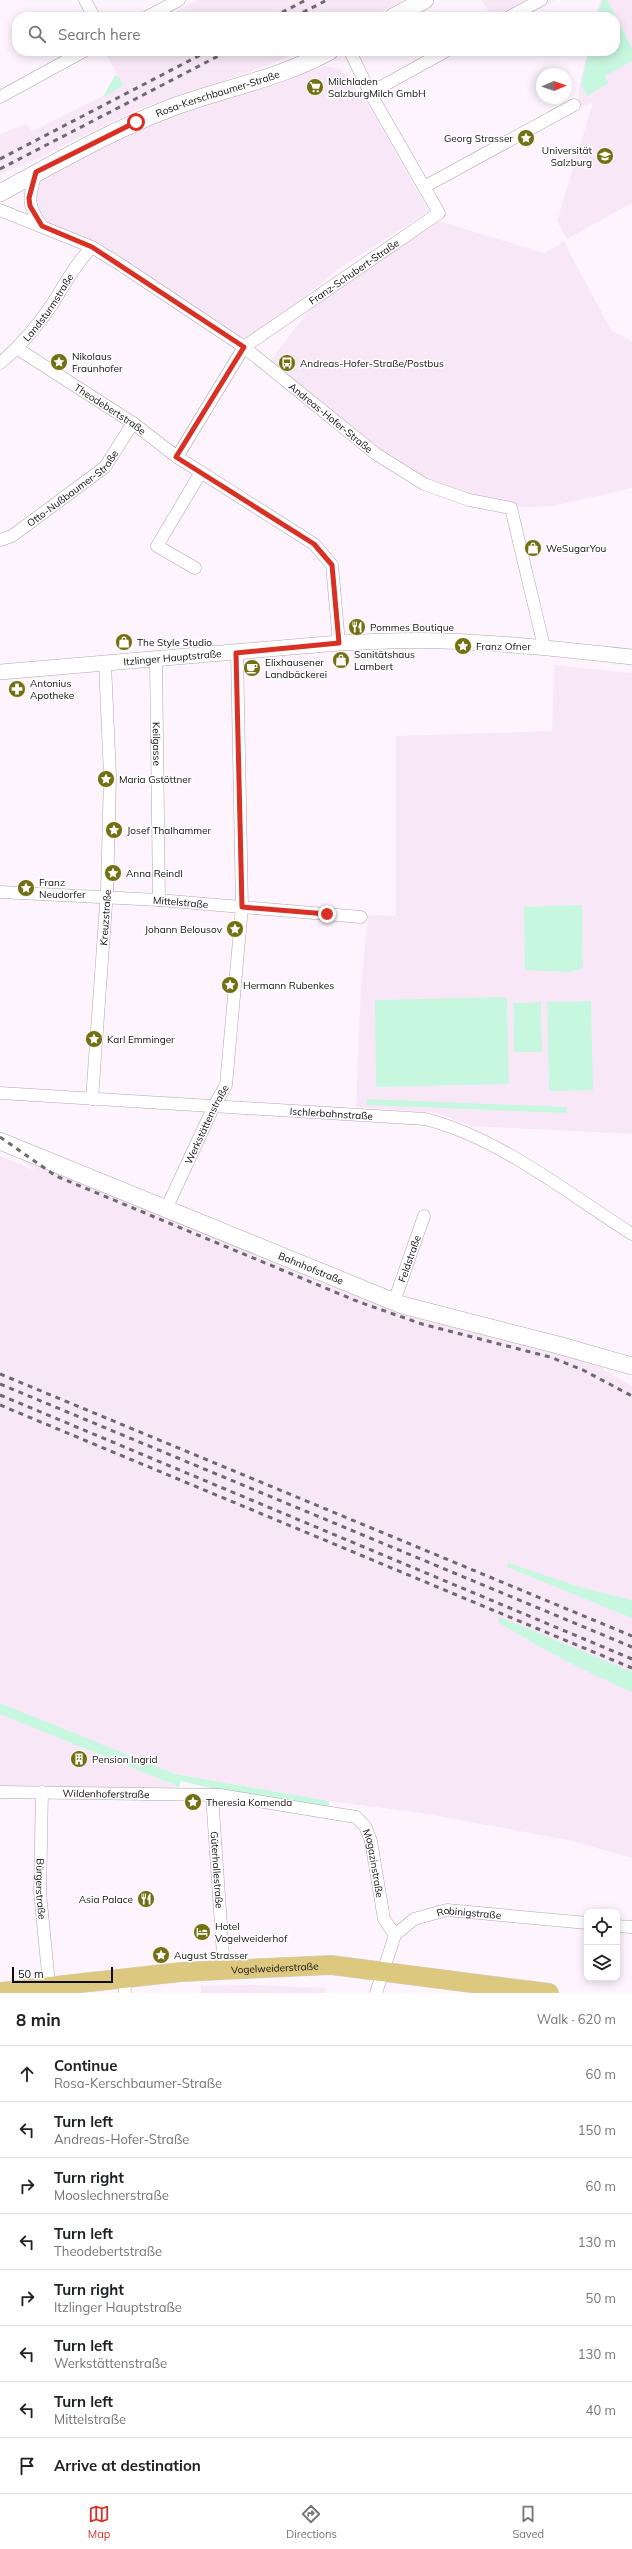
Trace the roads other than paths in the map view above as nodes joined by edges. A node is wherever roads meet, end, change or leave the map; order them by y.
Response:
1 (85, 0) edge
2 (179, 0) edge
3 (425, 0) edge
4 (541, 0) edge
5 (91, 12) edge
6 (156, 12) edge
7 (402, 12) edge
8 (518, 12) edge
9 (75, 56) edge
10 (319, 56) edge
11 (352, 56) edge
12 (437, 56) edge
13 (370, 93) junction
14 (0, 97) edge
15 (574, 104) dead end
16 (36, 172) junction
17 (424, 187) junction
18 (0, 193) edge
19 (0, 210) edge
20 (42, 226) junction
21 (92, 247) junction
22 (244, 347) junction
23 (18, 349) junction
24 (0, 363) edge
25 (132, 423) junction
26 (176, 457) junction
27 (201, 472) junction
28 (0, 540) edge
29 (195, 568) dead end
30 (339, 643) junction
31 (544, 647) junction
32 (236, 653) junction
33 (632, 657) edge
34 (156, 659) junction
35 (105, 664) junction
36 (0, 672) edge
37 (0, 892) edge
38 (107, 898) junction
39 (159, 900) junction
40 (242, 907) junction
41 (361, 917) dead end
42 (0, 1093) edge
43 (92, 1099) junction
44 (214, 1106) junction
45 (0, 1141) edge
46 (166, 1208) junction
47 (424, 1216) dead end
48 (632, 1234) edge
49 (394, 1302) junction
50 (632, 1366) edge
51 (0, 1792) edge
52 (42, 1792) junction
53 (212, 1795) junction
54 (584, 1923) edge
55 (620, 1926) edge
56 (632, 1928) edge
57 (395, 1935) junction
58 (224, 1969) junction
59 (383, 1972) junction
60 (125, 1985) edge
61 (50, 1990) edge
62 (0, 1992) edge
63 (376, 1993) edge
64 (549, 1993) edge

1 - 5 street
2 - 6 street
3 - 7 main road
4 - 8 street
9 - 14 street
10 - 16 main road, Rosa-Kerschbaumer-Straße
11 - 13 street, Franz-Schubert-Straße
12 - 13 street
13 - 17 street, Franz-Schubert-Straße
15 - 17 street
16 - 18 main road, Rosa-Kerschbaumer-Straße
16 - 20 street
17 - 22 street, Franz-Schubert-Straße
19 - 20 street, Andreas-Hofer-Straße
20 - 21 street, Andreas-Hofer-Straße
21 - 22 street, Andreas-Hofer-Straße
21 - 23 street, Landsturmstraße
22 - 26 street
22 - 31 street, Andreas-Hofer-Straße
23 - 24 street, Landsturmstraße
23 - 25 street, Theodebertstraße
25 - 26 street, Theodebertstraße
25 - 28 street, Otto-Nußbaumer-Straße
26 - 27 street, Theodebertstraße
27 - 29 street
27 - 30 street, Theodebertstraße
30 - 31 street, Itzlinger Hauptstraße
30 - 32 street, Itzlinger Hauptstraße
31 - 33 street, Itzlinger Hauptstraße
32 - 34 street, Itzlinger Hauptstraße
32 - 40 street, Werkstättenstraße
34 - 35 street, Itzlinger Hauptstraße
34 - 39 street, Keilgasse
35 - 36 street, Itzlinger Hauptstraße
35 - 38 street, Kreuzstraße
37 - 38 street, Mittelstraße
38 - 39 street, Mittelstraße
38 - 43 street, Kreuzstraße
39 - 40 street, Mittelstraße
40 - 41 street, Mittelstraße
40 - 44 street, Werkstättenstraße
42 - 43 street, Ischlerbahnstraße
43 - 44 street, Ischlerbahnstraße
44 - 46 street, Werkstättenstraße
44 - 48 street, Ischlerbahnstraße
45 - 46 main road, Bahnhofstraße
46 - 49 main road, Bahnhofstraße
47 - 49 street, Feldstraße
49 - 50 main road, Bahnhofstraße
51 - 52 street, Wildenhoferstraße
52 - 53 street, Wildenhoferstraße
52 - 61 street, Bürgerstraße
53 - 57 street, Magazinstraße
53 - 58 street, Güterhallestraße
54 - 57 street, Robinigstraße
55 - 56 street
57 - 59 street
58 - 59 main road, Vogelweiderstraße
58 - 60 main road, Vogelweiderstraße
59 - 63 street
59 - 64 main road, Vogelweiderstraße
60 - 61 main road, Vogelweiderstraße
61 - 62 main road, Vogelweiderstraße

